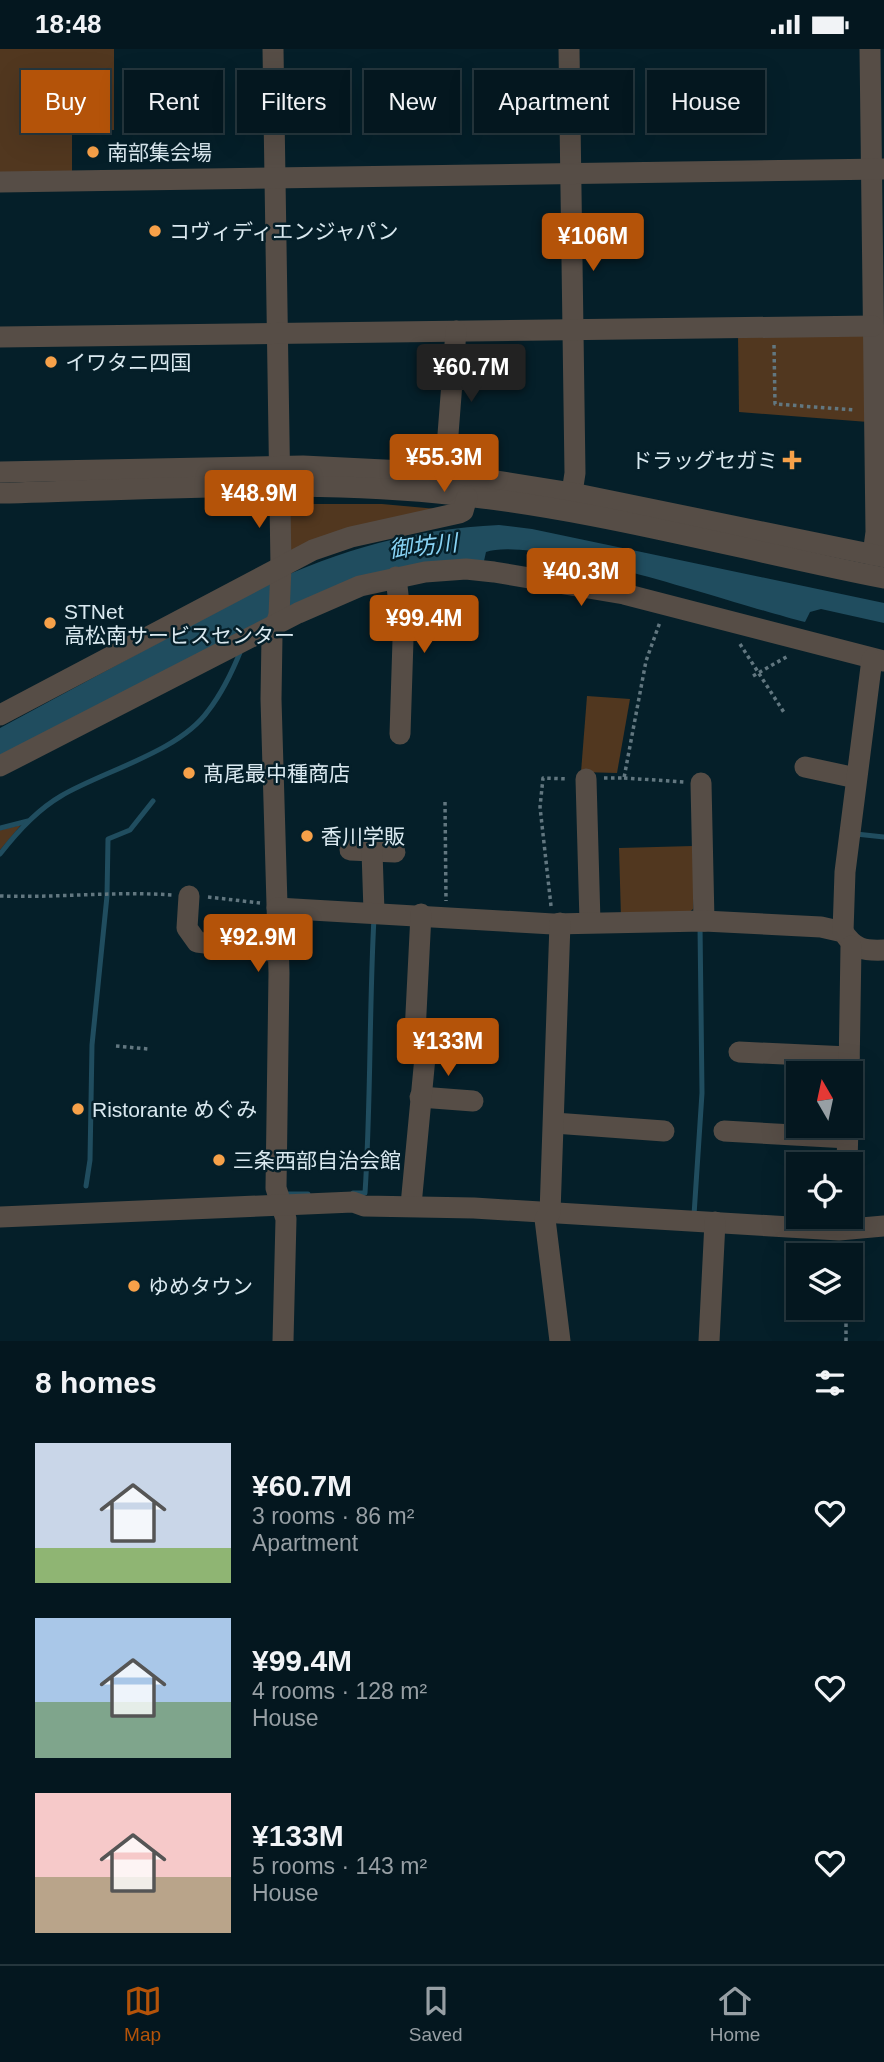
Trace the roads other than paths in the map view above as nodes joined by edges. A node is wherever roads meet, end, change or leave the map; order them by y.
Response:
1 (273, 49) edge
2 (569, 49) edge
3 (874, 59) edge
4 (878, 170) edge
5 (571, 175) junction
6 (276, 179) junction
7 (0, 182) edge
8 (873, 327) junction
9 (573, 329) junction
10 (456, 331) junction
11 (277, 334) junction
12 (0, 337) edge
13 (0, 472) edge
14 (444, 473) junction
15 (280, 477) junction
16 (0, 493) edge
17 (572, 493) junction
18 (467, 497) junction
19 (878, 556) edge
20 (280, 570) junction
21 (396, 577) junction
22 (884, 578) edge
23 (277, 620) junction
24 (878, 660) edge
25 (0, 715) edge
26 (400, 734) dead end
27 (0, 766) edge
28 (805, 767) dead end
29 (856, 778) junction
30 (586, 779) road end
31 (701, 783) road end
32 (350, 850) dead end
33 (373, 851) junction
34 (395, 852) dead end
35 (189, 896) road end
36 (277, 908) junction
37 (374, 912) junction
38 (421, 914) junction
39 (704, 921) junction
40 (590, 922) junction
41 (557, 923) junction
42 (847, 939) junction
43 (884, 950) edge
44 (279, 951) junction
45 (739, 1052) dead end
46 (815, 1061) edge
47 (849, 1061) edge
48 (421, 1097) junction
49 (473, 1101) dead end
50 (554, 1123) junction
51 (664, 1131) dead end
52 (724, 1131) dead end
53 (786, 1132) edge
54 (279, 1205) junction
55 (411, 1205) junction
56 (550, 1213) junction
57 (0, 1217) edge
58 (715, 1221) junction
59 (786, 1222) edge
60 (863, 1224) edge
61 (884, 1226) edge
62 (283, 1341) edge
63 (560, 1341) edge
64 (709, 1341) edge

1 - 6 street
2 - 5 street
3 - 4 street
4 - 5 street
4 - 8 street
5 - 6 street
5 - 9 street
6 - 7 street
6 - 11 street
8 - 9 street
8 - 19 street
9 - 10 street
9 - 17 street
10 - 11 street
10 - 14 street
11 - 12 street
11 - 15 street
13 - 15 street
14 - 15 street
14 - 17 street
15 - 16 street
15 - 18 street
15 - 20 street
17 - 19 street
18 - 20 street
18 - 22 street
20 - 23 street
20 - 25 street
21 - 23 street
21 - 24 street
21 - 26 street
23 - 27 street
23 - 36 street
24 - 29 street
28 - 29 street
29 - 42 street
30 - 40 street
31 - 39 street
32 - 33 street
33 - 34 street
33 - 37 street
35 - 44 street
36 - 37 street
36 - 44 street
37 - 38 street
38 - 41 street
38 - 48 street
39 - 40 street
39 - 42 street
40 - 41 street
41 - 50 street
42 - 43 street
42 - 47 street
44 - 54 street
45 - 46 street
48 - 49 street
48 - 55 street
50 - 51 street
50 - 56 street
52 - 53 street
54 - 55 street
54 - 57 street
54 - 62 street
55 - 56 street
56 - 58 street
56 - 63 street
58 - 59 street
58 - 64 street
60 - 61 street

